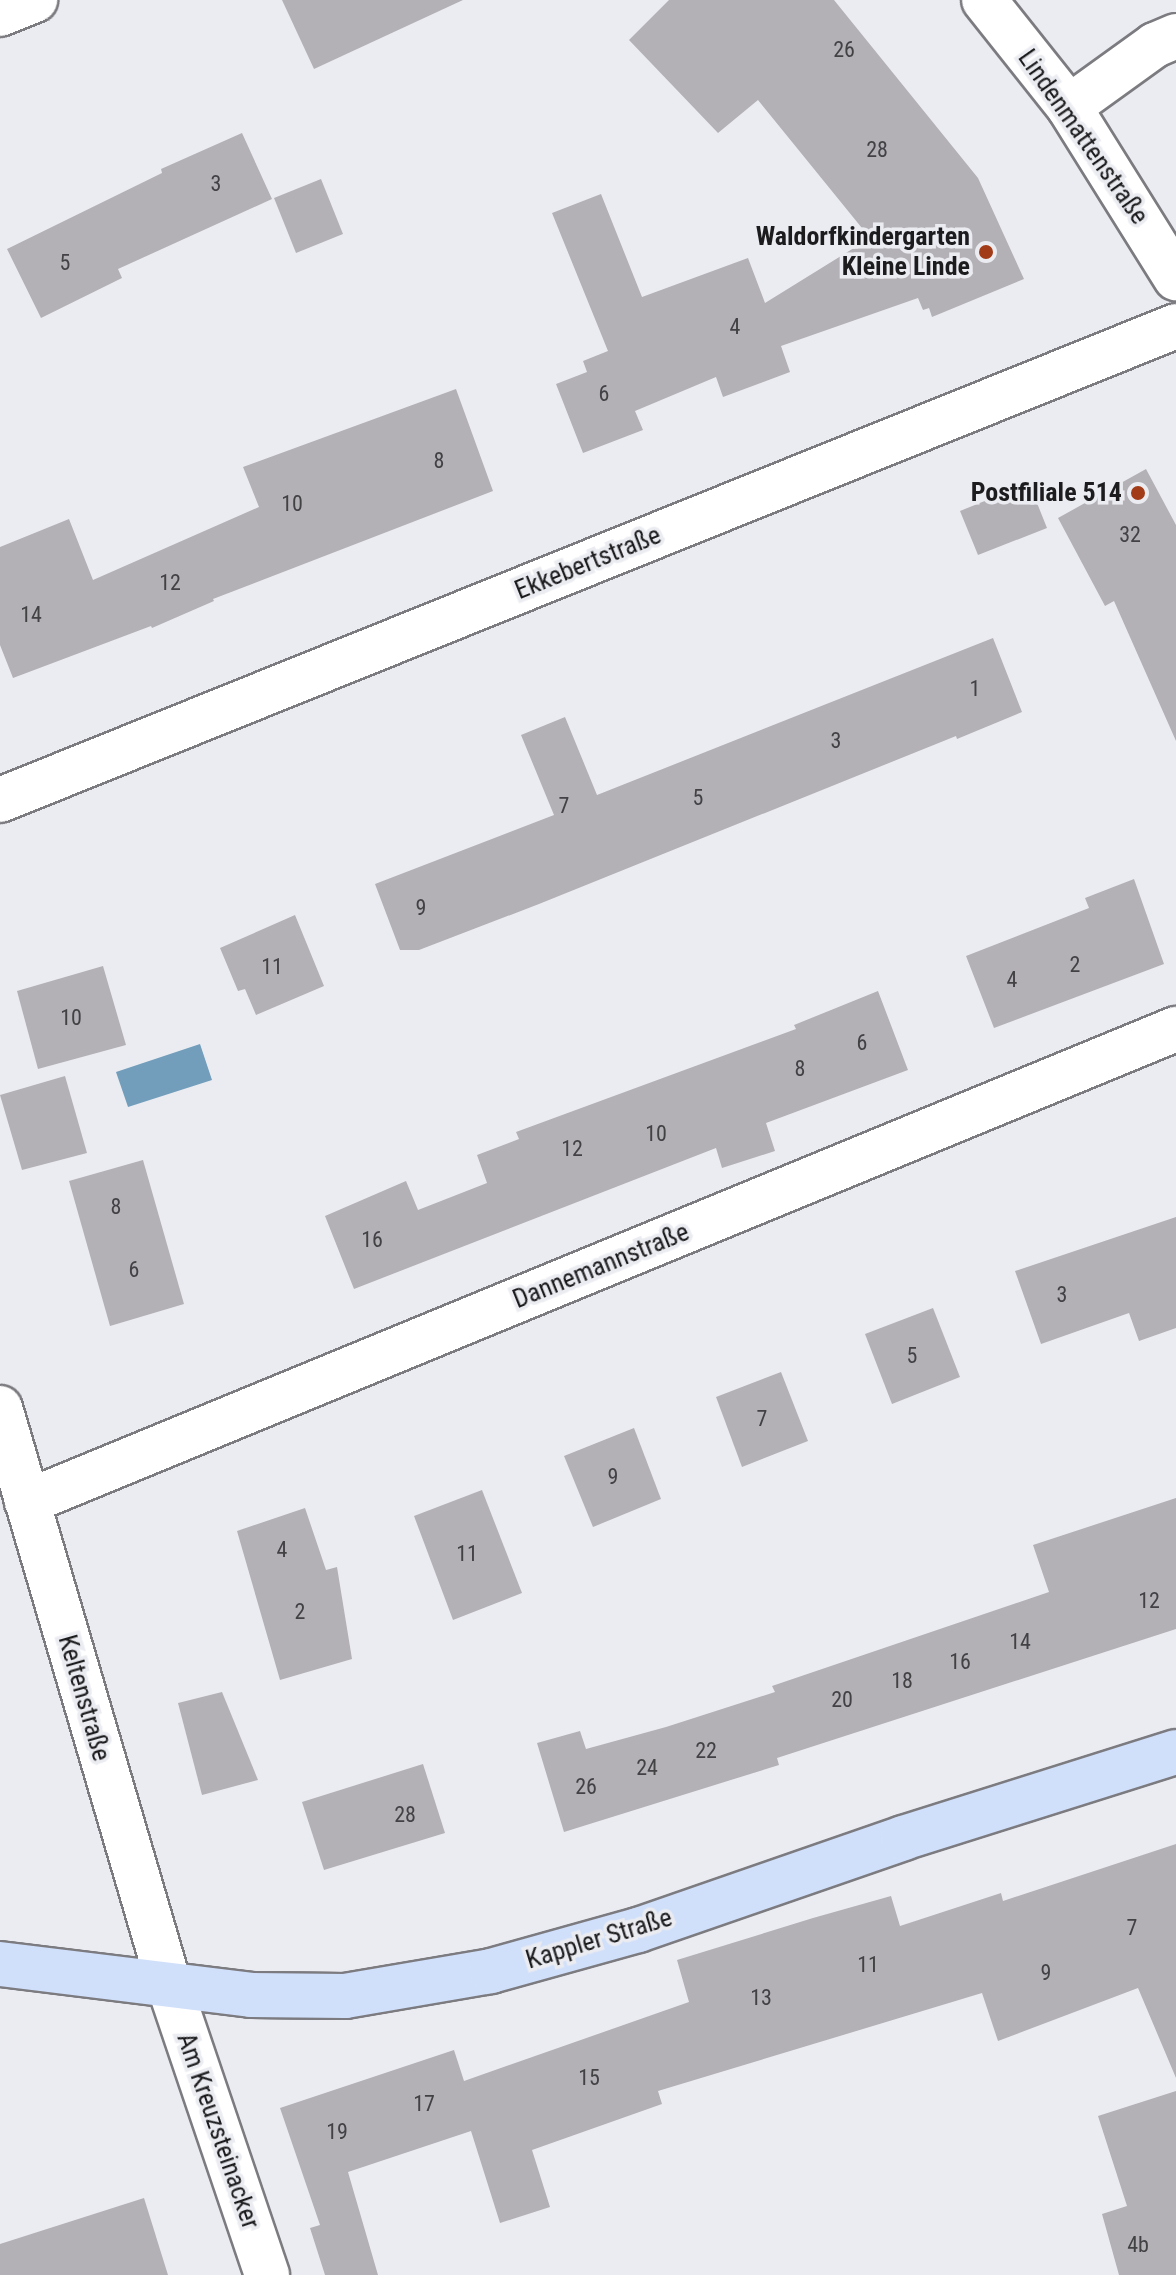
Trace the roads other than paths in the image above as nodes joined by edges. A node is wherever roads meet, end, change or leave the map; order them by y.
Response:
1 (35, 0) edge
2 (984, 0) edge
3 (0, 14) edge
4 (1176, 36) edge
5 (1069, 107) junction
6 (1176, 278) edge
7 (1176, 326) edge
8 (0, 800) edge
9 (1176, 1029) edge
10 (0, 1408) edge
11 (27, 1502) junction
12 (1174, 1760) edge
13 (0, 1964) edge
14 (170, 1988) junction
15 (267, 2275) edge

1 - 3 street
2 - 5 street, Lindenmattenstraße
4 - 5 street
5 - 6 street, Lindenmattenstraße
7 - 8 street, Ekkebertstraße
9 - 11 street, Dannemannstraße
10 - 11 street, Keltenstraße
11 - 14 street, Keltenstraße
12 - 14 street, Kappler Straße
13 - 14 street, Kappler Straße
14 - 15 street, Am Kreuzsteinacker

